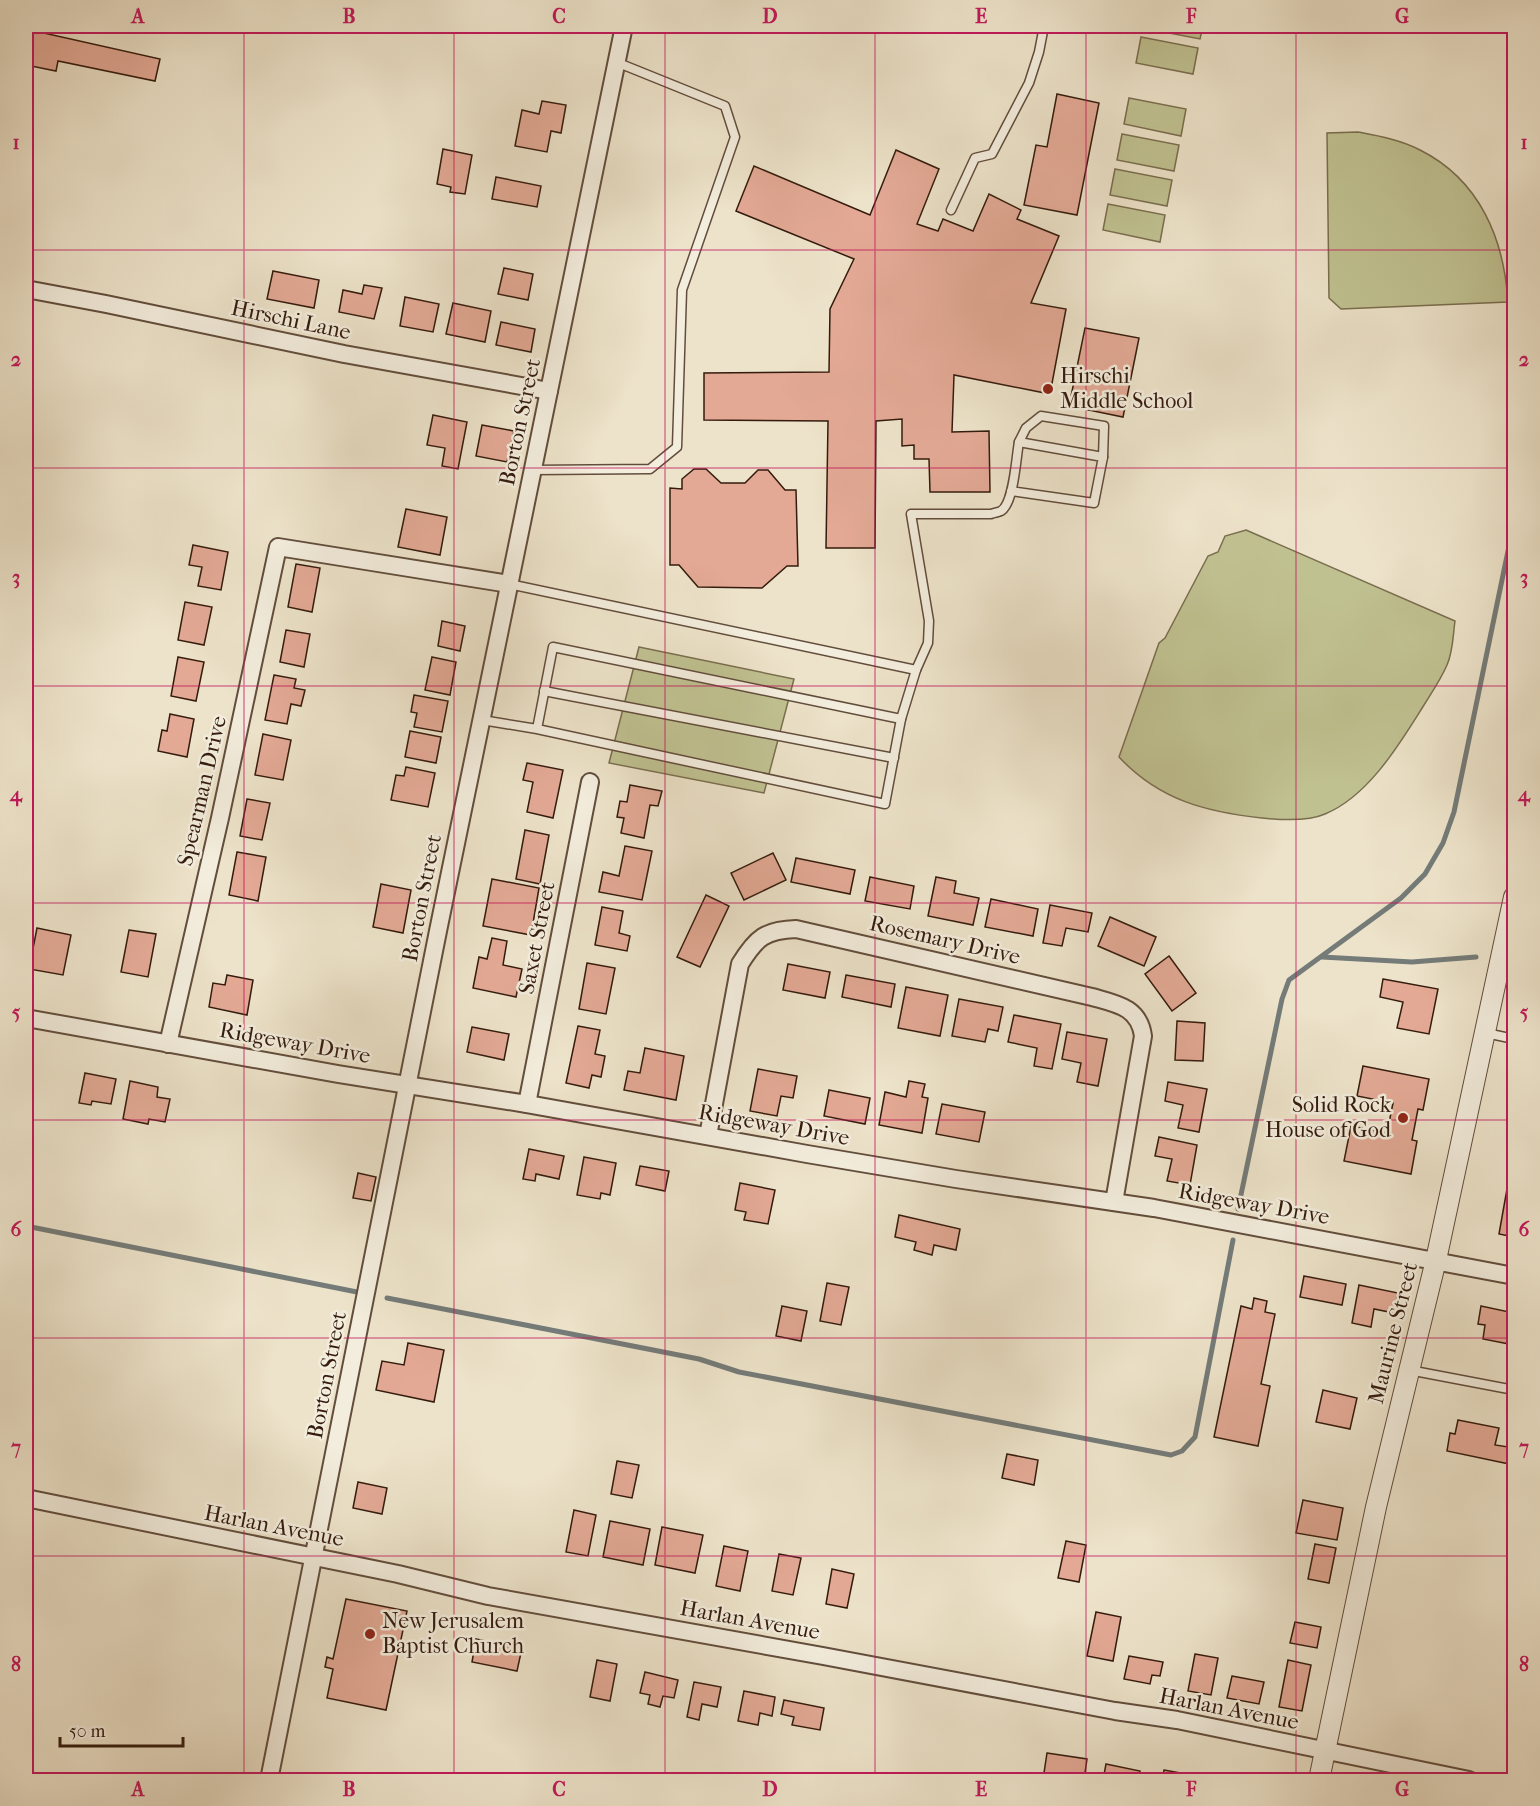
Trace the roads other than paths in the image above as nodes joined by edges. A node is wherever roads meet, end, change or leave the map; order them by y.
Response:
1 (624, 26) edge
2 (1044, 26) edge
3 (616, 62) junction
4 (951, 210) dead end
5 (26, 289) edge
6 (549, 391) junction
7 (1019, 442) junction
8 (1103, 457) junction
9 (533, 471) junction
10 (1011, 490) junction
11 (509, 584) junction
12 (916, 670) junction
13 (544, 691) junction
14 (901, 719) junction
15 (482, 720) junction
16 (537, 729) junction
17 (894, 758) junction
18 (590, 782) dead end
19 (1515, 897) edge
20 (26, 1018) edge
21 (1485, 1033) junction
22 (1515, 1039) edge
23 (168, 1044) junction
24 (408, 1085) junction
25 (527, 1104) junction
26 (708, 1136) junction
27 (1114, 1202) junction
28 (1436, 1260) junction
29 (1515, 1276) edge
30 (1409, 1370) junction
31 (1515, 1390) edge
32 (26, 1498) edge
33 (313, 1557) junction
34 (1325, 1752) junction
35 (269, 1780) edge
36 (1319, 1780) edge
37 (1469, 1780) edge

1 - 3 street, Borton Street
2 - 4 lane
3 - 6 street, Borton Street
3 - 9 lane
5 - 6 street, Hirschi Lane
6 - 9 street, Borton Street
7 - 8 lane
7 - 8 lane
7 - 10 lane
8 - 10 lane
9 - 11 street, Borton Street
10 - 12 lane
11 - 12 lane
11 - 15 street, Borton Street
11 - 23 street, Spearman Drive
12 - 14 lane
13 - 14 lane
13 - 16 lane
13 - 17 lane
14 - 17 lane
15 - 16 lane
15 - 24 street, Borton Street
16 - 17 lane
18 - 25 street, Saxet Street
19 - 21 street, Maurine Street
20 - 23 street, Ridgeway Drive
21 - 22 lane
21 - 28 street, Maurine Street
23 - 24 street, Ridgeway Drive
24 - 25 street, Ridgeway Drive
24 - 33 street, Borton Street
25 - 26 street, Ridgeway Drive
26 - 27 street, Ridgeway Drive
26 - 27 street, Rosemary Drive
27 - 28 street, Ridgeway Drive
28 - 29 street, Ridgeway Drive
28 - 30 street, Maurine Street
30 - 31 lane
30 - 34 street, Maurine Street
32 - 33 street, Harlan Avenue
33 - 34 street, Harlan Avenue
33 - 35 street, Borton Street
34 - 36 street, Maurine Street
34 - 37 street, Harlan Avenue

